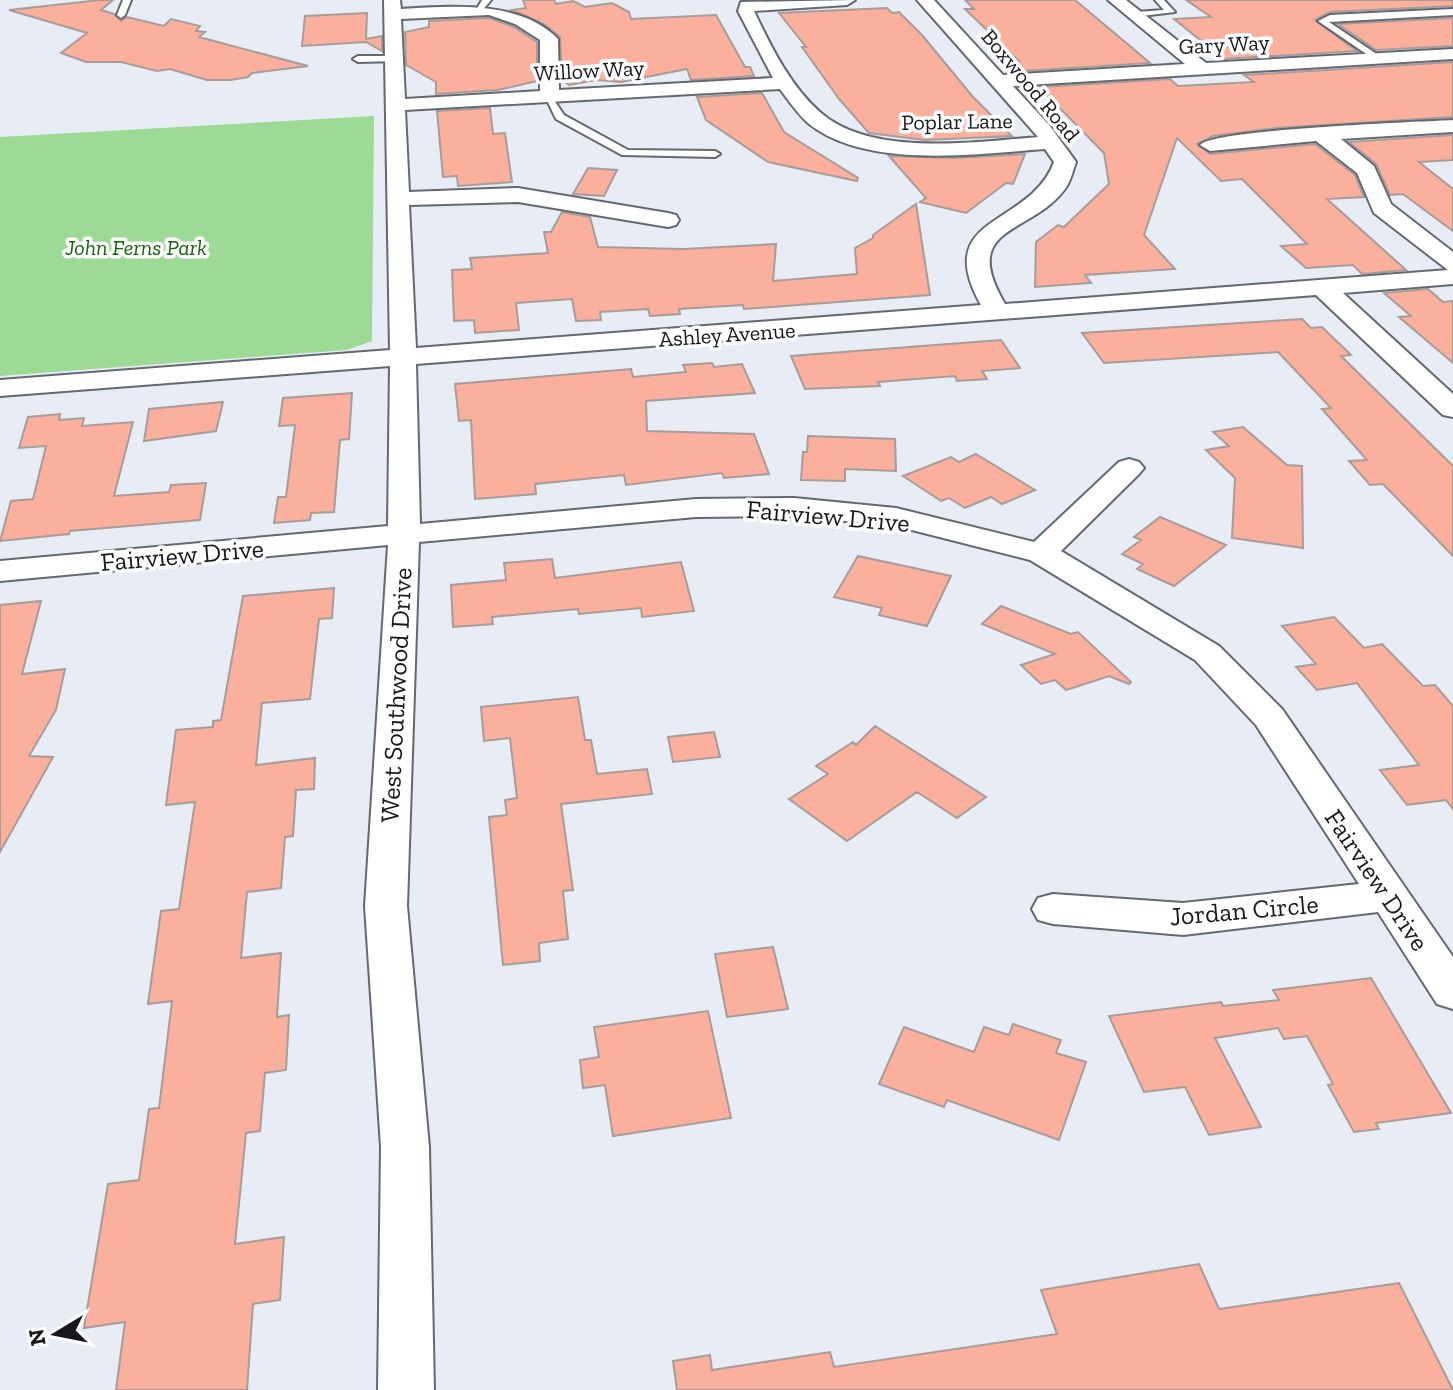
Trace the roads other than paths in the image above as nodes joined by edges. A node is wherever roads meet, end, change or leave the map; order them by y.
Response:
1 (127, 0) edge
2 (847, 0) edge
3 (925, 0) edge
4 (1116, 0) edge
5 (1159, 0) edge
6 (483, 5) edge
7 (392, 7) edge
8 (1453, 12) edge
9 (121, 15) dead end
10 (1136, 15) junction
11 (1453, 54) edge
12 (358, 59) dead end
13 (394, 59) junction
14 (1378, 59) junction
15 (1202, 69) junction
16 (998, 81) junction
17 (787, 83) junction
18 (549, 96) junction
19 (394, 105) junction
20 (1453, 126) edge
21 (1320, 134) junction
22 (1051, 142) junction
23 (1210, 145) dead end
24 (715, 154) dead end
25 (398, 199) junction
26 (668, 220) dead end
27 (1453, 264) edge
28 (1453, 277) edge
29 (1322, 287) junction
30 (998, 314) junction
31 (403, 359) junction
32 (0, 388) edge
33 (1453, 409) edge
34 (1129, 468) dead end
35 (404, 534) junction
36 (1041, 553) junction
37 (0, 571) edge
38 (1388, 896) junction
39 (1053, 909) dead end
40 (1453, 992) edge
41 (406, 1390) edge

1 - 9 lane
2 - 17 street, Poplar Lane
3 - 16 street, Boxwood Road
4 - 10 street
5 - 10 lane
6 - 7 street
6 - 18 street
7 - 13 street, West Southwood Drive
8 - 14 lane
10 - 15 street
11 - 14 street, Gary Way
12 - 13 lane
13 - 19 street, West Southwood Drive
14 - 15 street, Gary Way
15 - 16 street, Gary Way
16 - 22 street, Boxwood Road
17 - 18 street, Willow Way
17 - 22 street, Poplar Lane
18 - 19 street, Willow Way
18 - 24 lane
19 - 25 street, West Southwood Drive
20 - 21 street
21 - 23 street
21 - 27 street
22 - 30 street, Boxwood Road
25 - 26 street
25 - 31 street, West Southwood Drive
28 - 29 street, Ashley Avenue
29 - 30 street, Ashley Avenue
29 - 33 street
30 - 31 street, Ashley Avenue
31 - 32 street, Ashley Avenue
31 - 35 street, West Southwood Drive
34 - 36 street
35 - 36 street, Fairview Drive
35 - 37 street, Fairview Drive
35 - 41 street, West Southwood Drive
36 - 38 street, Fairview Drive
38 - 39 street, Jordan Circle
38 - 40 street, Fairview Drive

